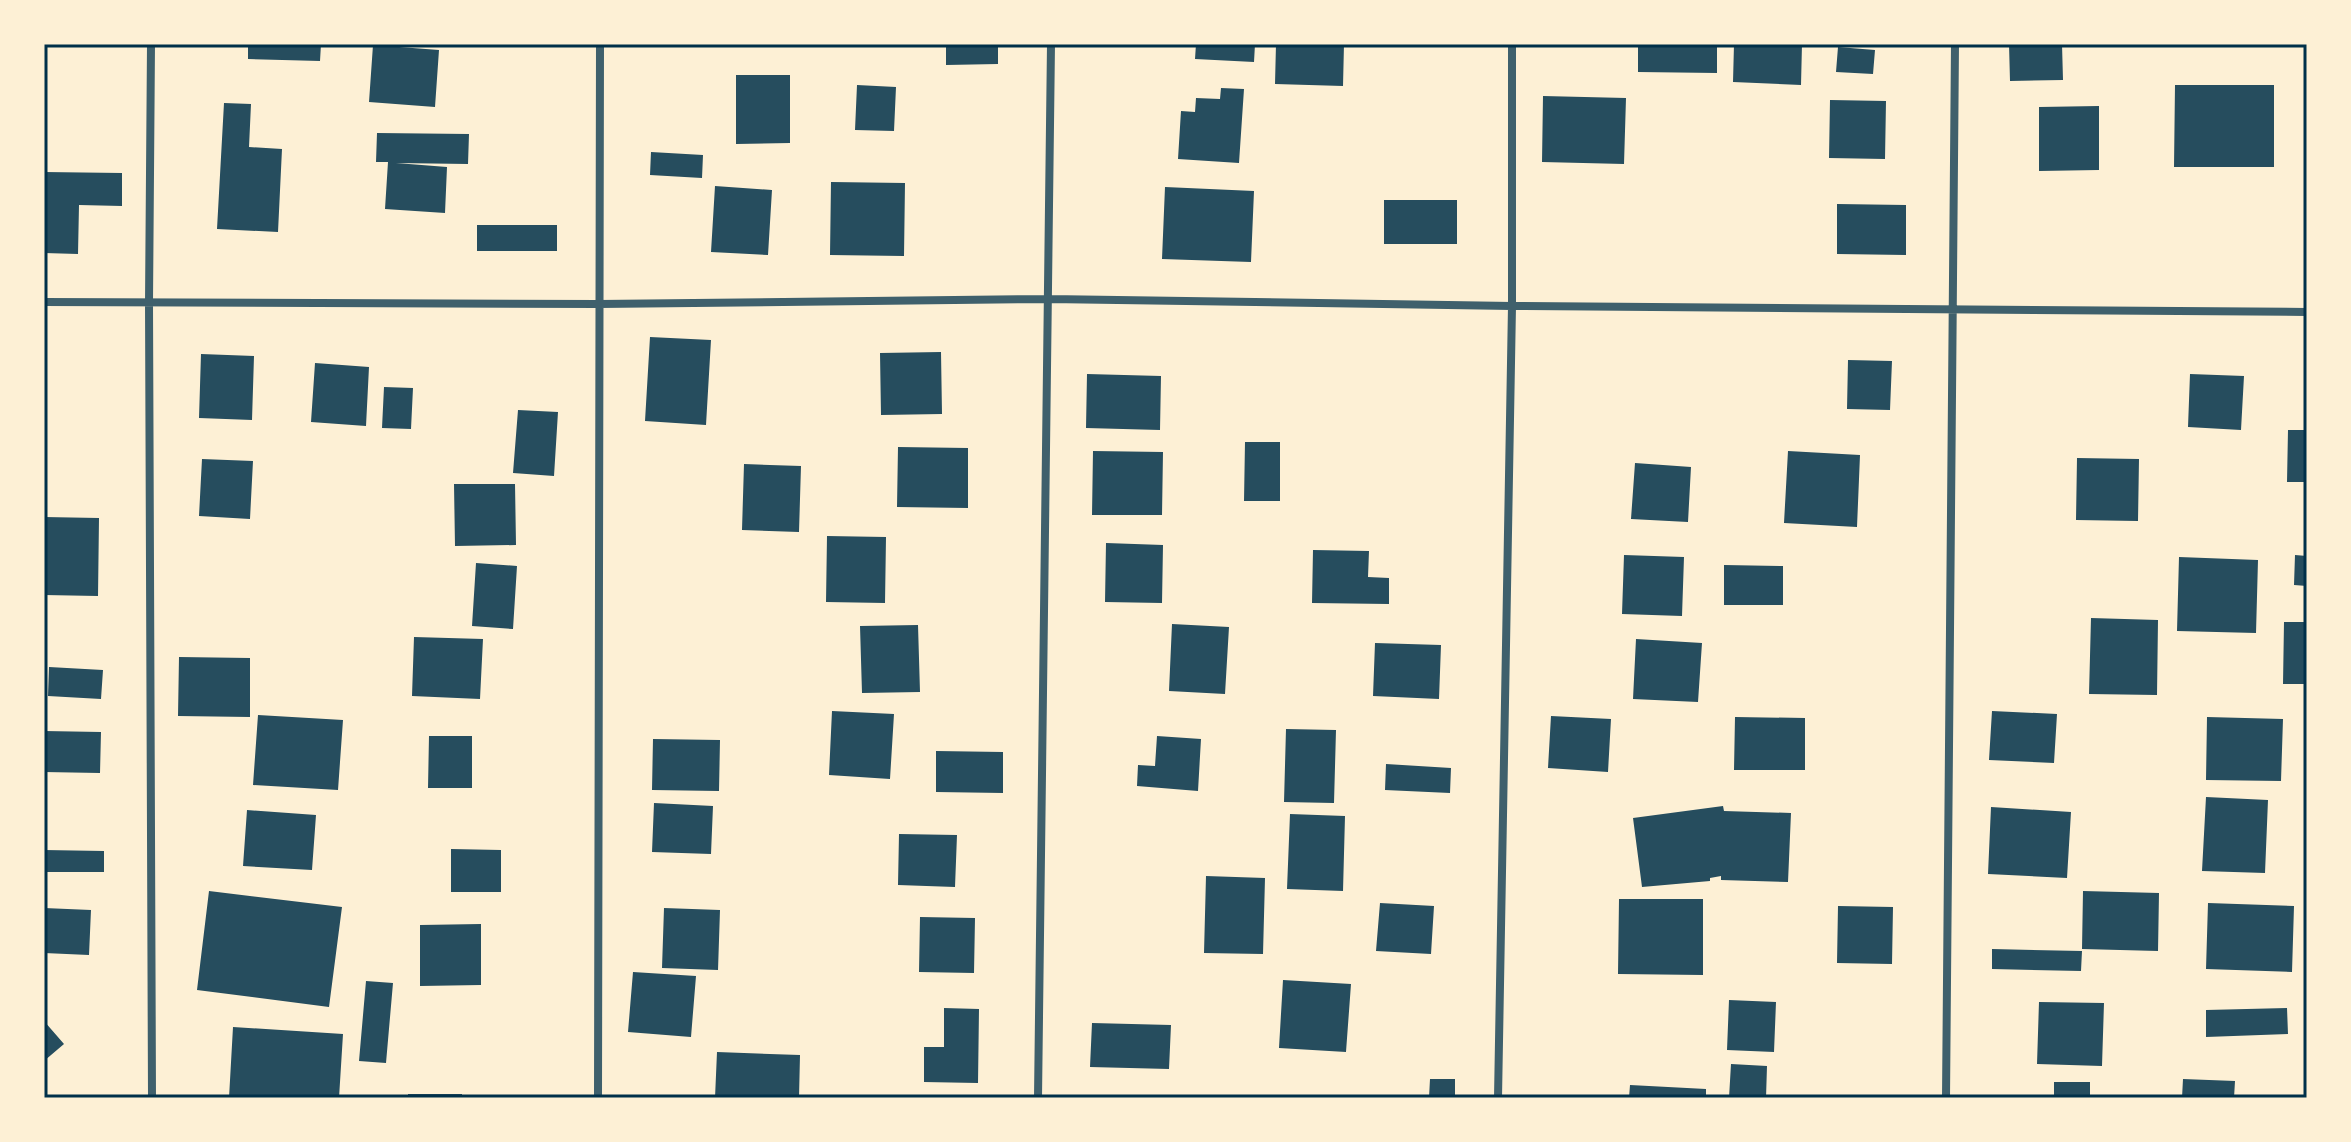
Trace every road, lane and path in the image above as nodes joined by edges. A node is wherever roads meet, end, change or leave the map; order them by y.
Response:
1 (151, 44) edge
2 (600, 44) edge
3 (1051, 44) edge
4 (1512, 44) edge
5 (1955, 44) edge
6 (1049, 299) junction
7 (44, 302) edge
8 (149, 303) junction
9 (599, 304) junction
10 (1512, 306) junction
11 (1954, 309) junction
12 (2307, 312) edge
13 (152, 1098) edge
14 (598, 1098) edge
15 (1038, 1098) edge
16 (1498, 1098) edge
17 (1946, 1098) edge

1 - 8 street
2 - 9 street
3 - 6 street
4 - 10 street
5 - 11 street
6 - 9 street
6 - 10 street
6 - 15 street
7 - 8 street
8 - 9 street
8 - 13 street
9 - 14 street
10 - 11 street
10 - 16 street
11 - 12 street
11 - 17 street

